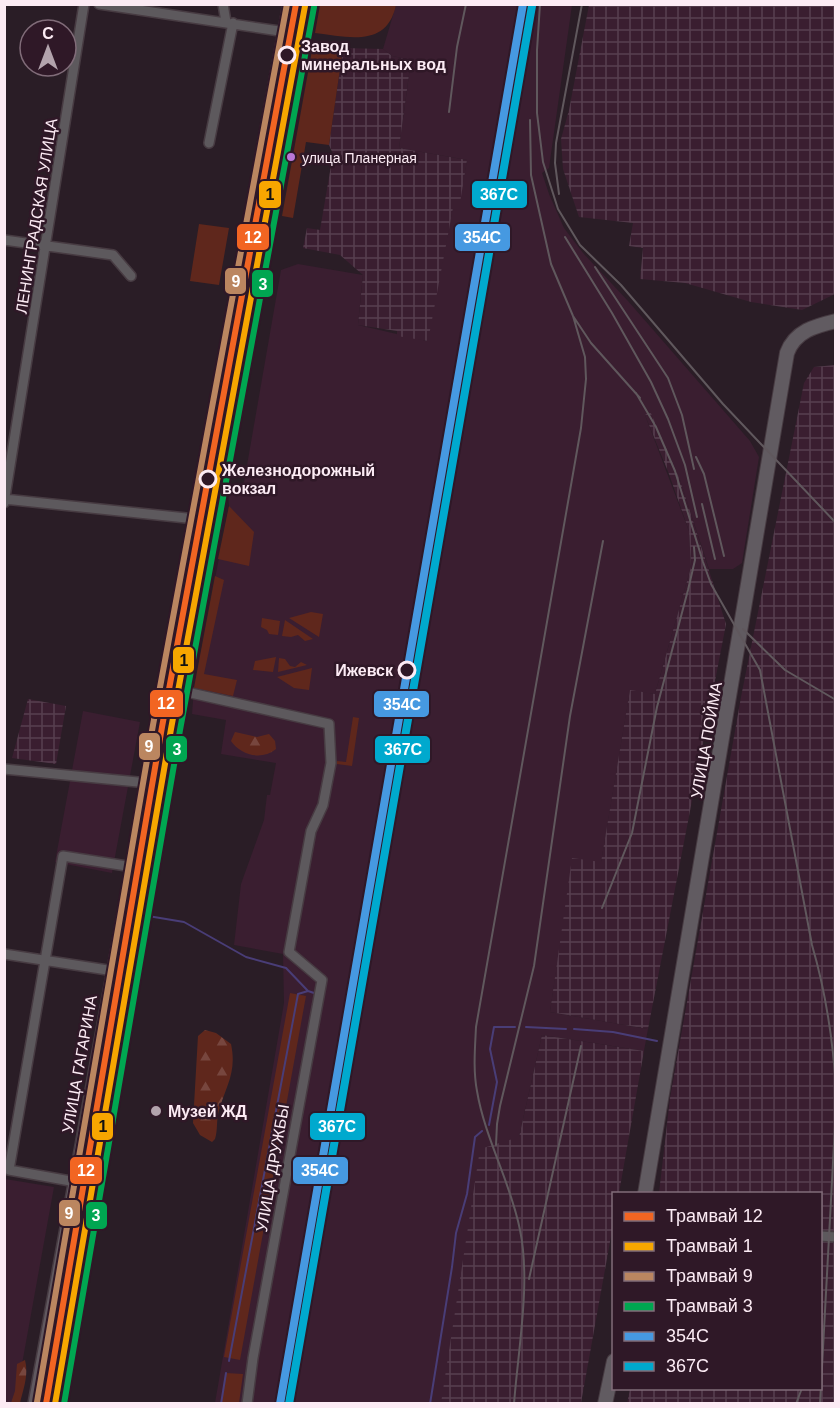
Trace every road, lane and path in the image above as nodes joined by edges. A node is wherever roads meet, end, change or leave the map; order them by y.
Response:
1 (84, 4) edge
2 (223, 4) edge
3 (291, 4) edge
4 (305, 4) edge
5 (101, 5) edge
6 (229, 23) junction
7 (293, 33) junction
8 (209, 143) dead end
9 (4, 240) edge
10 (47, 244) junction
11 (131, 276) dead end
12 (836, 321) edge
13 (5, 500) edge
14 (196, 519) junction
15 (182, 692) junction
16 (158, 731) junction
17 (4, 768) edge
18 (147, 789) junction
19 (133, 867) junction
20 (4, 954) edge
21 (44, 960) junction
22 (114, 971) junction
23 (76, 1182) junction
24 (645, 1192) edge
25 (612, 1371) edge
26 (36, 1404) edge
27 (247, 1404) edge
28 (605, 1404) edge

1 - 10 street, ЛЕНИНГРАДСКАЯ УЛИЦА
2 - 6 street
3 - 7 main road, УЛИЦА ГАГАРИНА
4 - 7 main road, УЛИЦА ГАГАРИНА
5 - 6 street
6 - 7 street
6 - 8 street
7 - 14 main road, УЛИЦА ГАГАРИНА
7 - 15 main road, УЛИЦА ГАГАРИНА
9 - 10 street
10 - 11 street
10 - 13 street, ЛЕНИНГРАДСКАЯ УЛИЦА
12 - 24 main road, УЛИЦА ПОЙМА
13 - 14 street
14 - 16 main road, УЛИЦА ГАГАРИНА
15 - 16 main road, УЛИЦА ГАГАРИНА
15 - 18 street
15 - 27 street, УЛИЦА ДРУЖБЫ
16 - 18 main road, УЛИЦА ГАГАРИНА
17 - 18 street
18 - 19 main road, УЛИЦА ГАГАРИНА
19 - 21 street
19 - 22 main road, УЛИЦА ГАГАРИНА
20 - 21 street
21 - 22 street
21 - 23 street
22 - 23 main road, УЛИЦА ГАГАРИНА
23 - 26 main road, УЛИЦА ГАГАРИНА
25 - 28 main road

